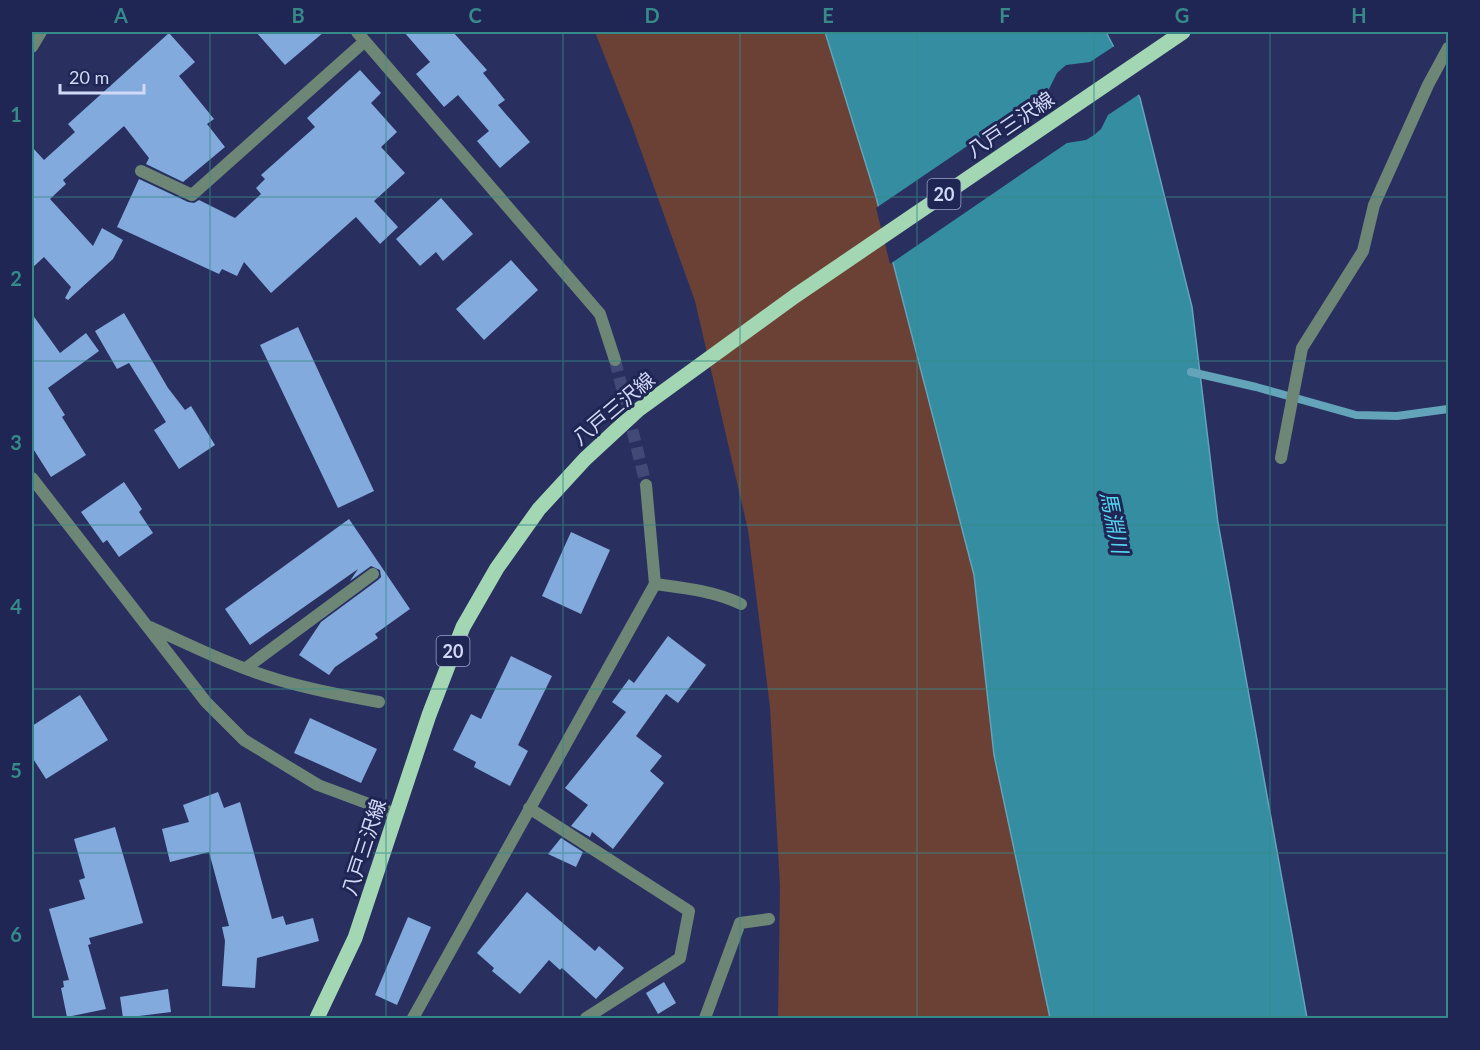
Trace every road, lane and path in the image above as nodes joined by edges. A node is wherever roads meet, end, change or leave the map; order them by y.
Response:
1 (41, 32) edge
2 (1183, 32) edge
3 (361, 36) edge
4 (32, 47) edge
5 (1449, 48) edge
6 (141, 171) dead end
7 (615, 360) tunnel mouth
8 (1281, 459) dead end
9 (32, 478) edge
10 (646, 485) tunnel mouth
11 (373, 574) dead end
12 (655, 584) junction
13 (741, 604) dead end
14 (146, 626) junction
15 (246, 668) junction
16 (379, 702) dead end
17 (529, 808) junction
18 (396, 814) junction
19 (769, 919) dead end
20 (318, 1018) edge
21 (413, 1018) edge
22 (586, 1018) edge
23 (705, 1018) edge

1 - 4 street
2 - 18 main road, 八戸三沢線 / 20
3 - 6 street
3 - 7 street
5 - 8 street
9 - 14 street
10 - 12 street
11 - 15 street
12 - 13 street
12 - 17 street
14 - 15 street
14 - 18 street
15 - 16 street
17 - 21 street
17 - 22 street
18 - 20 main road, 八戸三沢線 / 20
19 - 23 street

